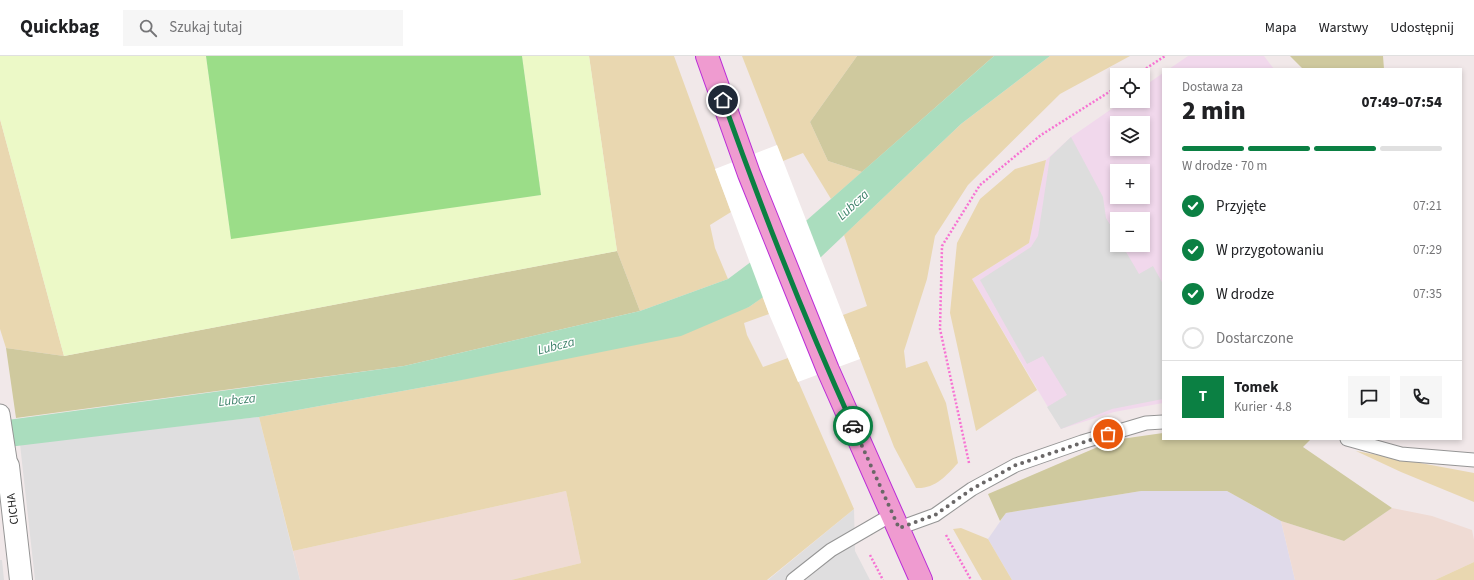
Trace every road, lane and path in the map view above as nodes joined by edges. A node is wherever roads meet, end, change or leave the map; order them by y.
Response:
1 (707, 56) edge
2 (1165, 56) edge
3 (1147, 68) edge
4 (1110, 91) edge
5 (0, 414) edge
6 (1162, 422) edge
7 (1351, 440) edge
8 (1474, 460) edge
9 (8, 466) joint
10 (972, 489) junction
11 (935, 515) junction
12 (896, 521) junction
13 (22, 580) edge
14 (793, 580) edge
15 (921, 580) edge
16 (933, 580) edge
17 (971, 580) edge

1 - 12 highway
2 - 3 path
4 - 10 path
5 - 9 street, CICHA
6 - 10 lane
7 - 8 lane
9 - 13 street, CICHA
10 - 11 lane
11 - 12 lane
11 - 17 path
12 - 14 lane
12 - 15 highway
12 - 16 highway

